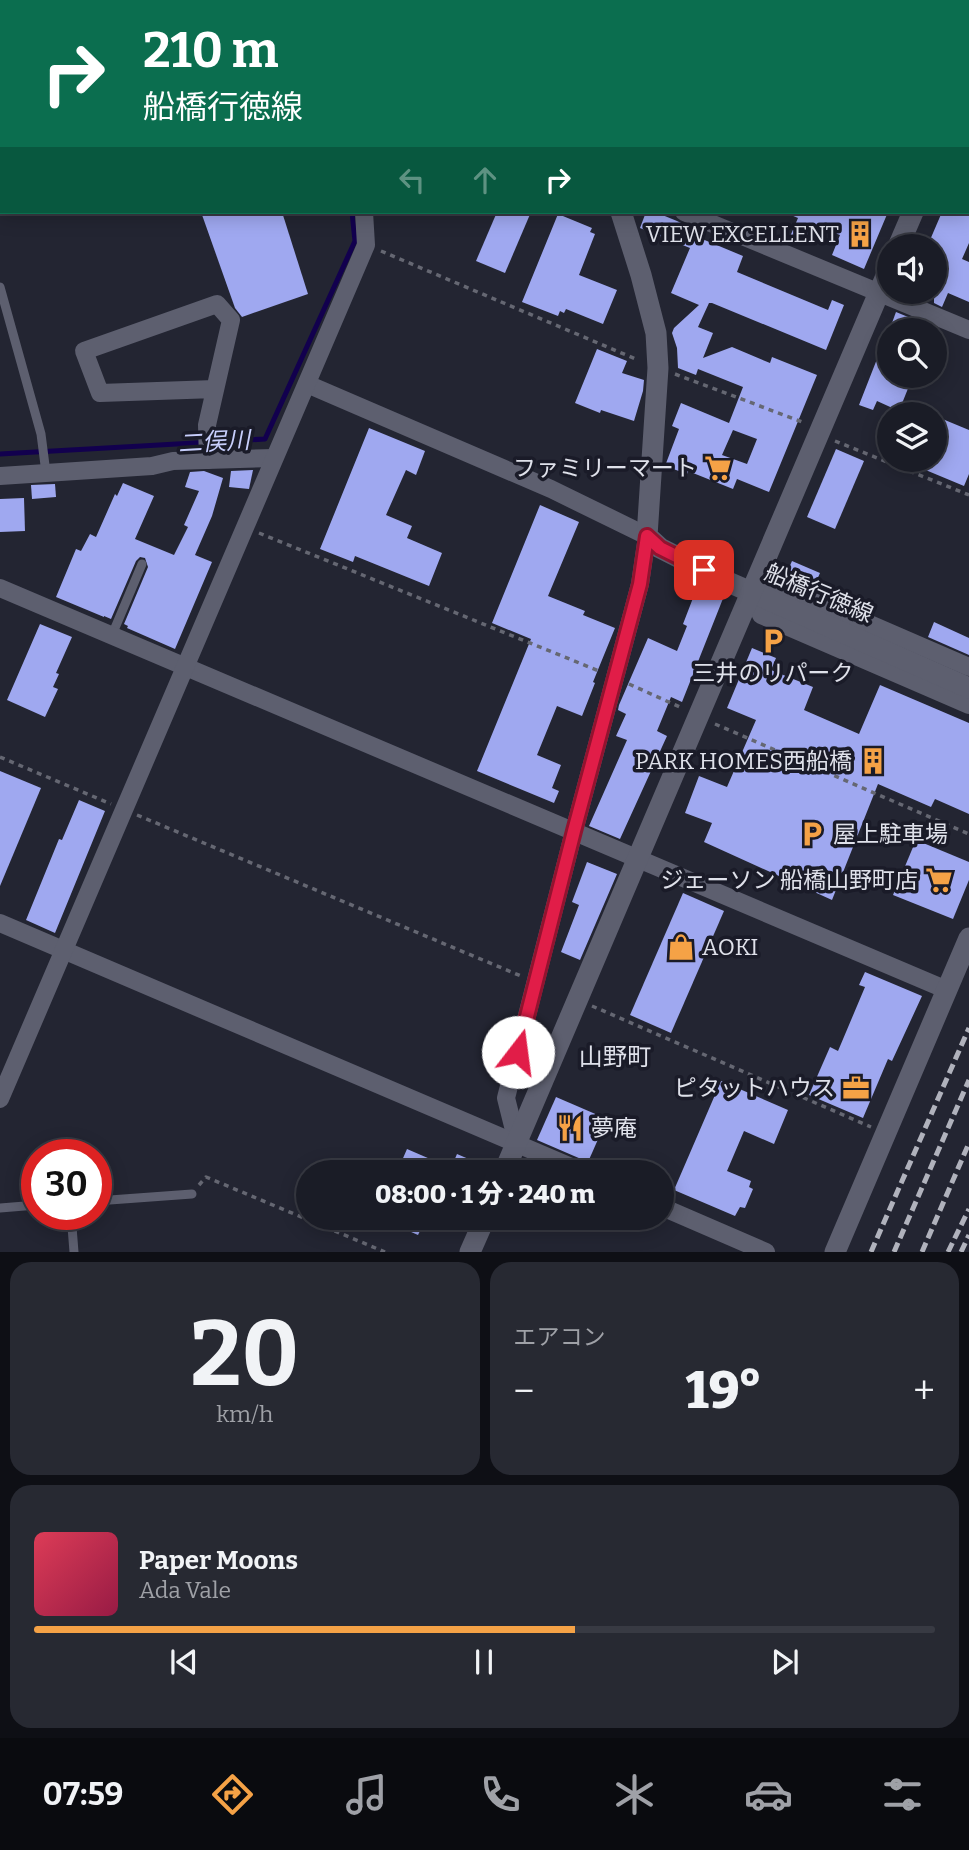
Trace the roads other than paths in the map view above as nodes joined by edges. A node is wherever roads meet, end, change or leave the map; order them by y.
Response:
1 (364, 214) edge
2 (622, 214) edge
3 (689, 214) edge
4 (912, 214) edge
5 (904, 234) edge
6 (0, 287) edge
7 (877, 292) edge
8 (877, 298) edge
9 (905, 304) edge
10 (969, 331) edge
11 (307, 384) junction
12 (215, 389) junction
13 (274, 458) junction
14 (208, 460) junction
15 (46, 473) junction
16 (0, 476) edge
17 (647, 536) junction
18 (142, 564) dead end
19 (0, 588) edge
20 (752, 593) junction
21 (112, 635) junction
22 (185, 666) junction
23 (969, 667) edge
24 (969, 688) edge
25 (969, 705) edge
26 (574, 831) junction
27 (639, 858) junction
28 (0, 923) edge
29 (969, 938) edge
30 (63, 949) junction
31 (947, 990) junction
32 (0, 1099) edge
33 (517, 1142) junction
34 (509, 1160) edge
35 (557, 1160) edge
36 (192, 1194) road end
37 (112, 1200) edge
38 (21, 1206) edge
39 (0, 1208) edge
40 (674, 1212) edge
41 (72, 1230) edge
42 (480, 1230) edge
43 (74, 1251) edge
44 (470, 1251) edge
45 (766, 1251) edge
46 (835, 1251) edge

1 - 11 street
2 - 17 street
3 - 7 street
4 - 5 street
6 - 15 lane
8 - 20 street
9 - 10 street
11 - 13 street
11 - 17 street
12 - 12 street
12 - 14 street
13 - 14 street
13 - 22 street
14 - 15 street
15 - 16 street
17 - 20 street, 船橋行徳線
17 - 26 street
18 - 21 lane
19 - 21 street
20 - 23 street
20 - 24 street, 船橋行徳線
20 - 25 street
20 - 27 street
21 - 22 street
22 - 26 street
22 - 30 street
26 - 27 street
26 - 33 street
27 - 31 street
27 - 33 street
28 - 30 street
29 - 31 street
30 - 32 street
30 - 33 street
31 - 46 street
33 - 34 street
33 - 35 street
36 - 37 lane
38 - 39 lane
40 - 45 street
41 - 43 lane
42 - 44 street

